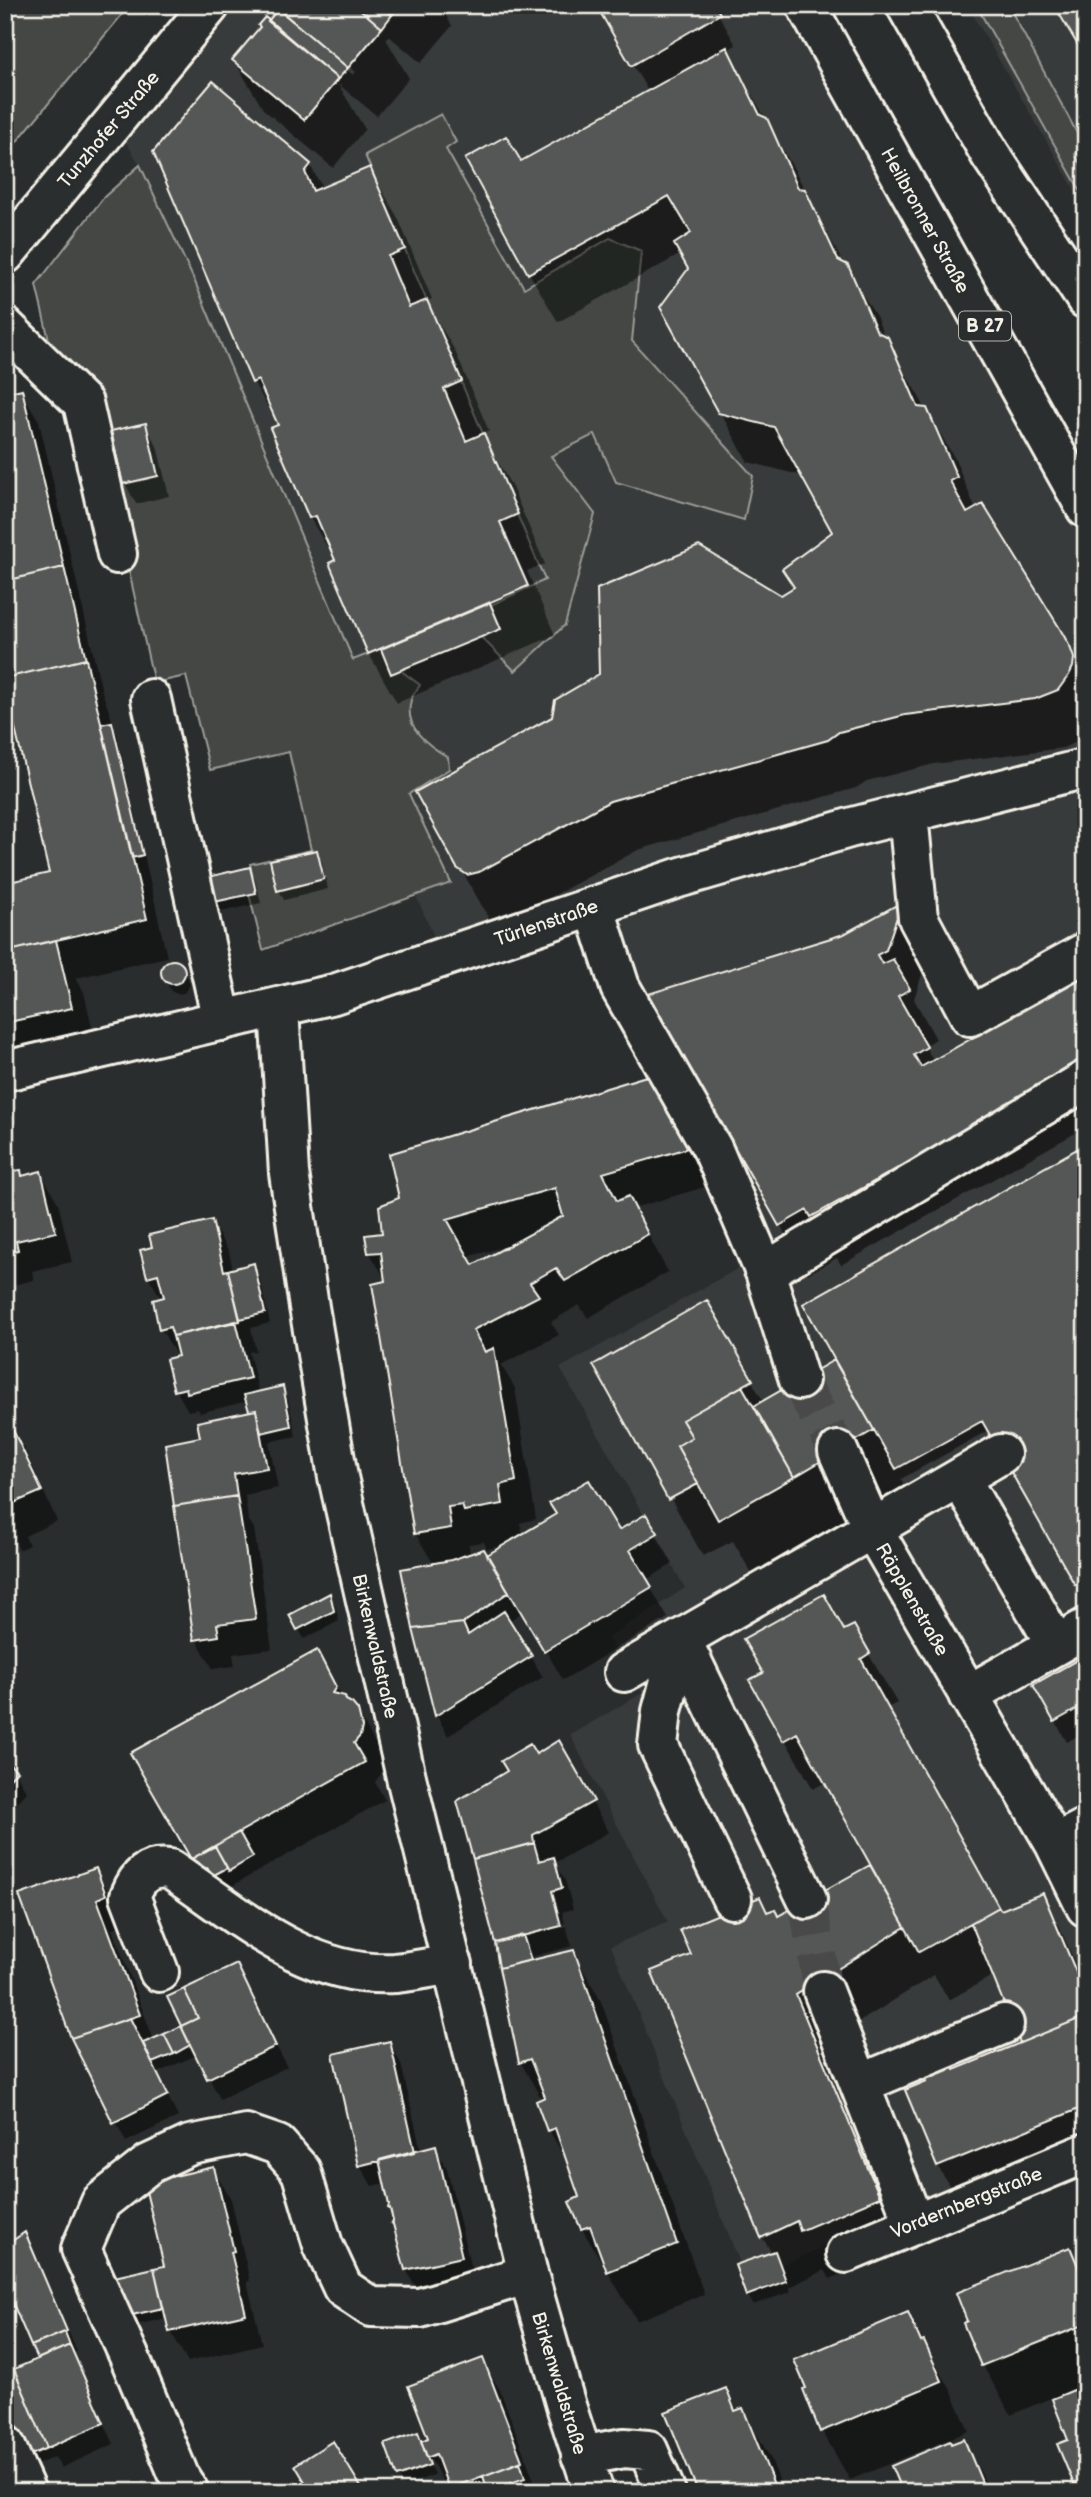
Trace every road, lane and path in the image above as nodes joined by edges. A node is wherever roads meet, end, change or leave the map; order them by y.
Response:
1 (210, 5) edge
2 (806, 5) edge
3 (906, 5) edge
4 (5, 254) edge
5 (1086, 299) edge
6 (5, 327) edge
7 (1085, 507) edge
8 (117, 554) dead end
9 (151, 699) dead end
10 (1086, 768) edge
11 (908, 814) junction
12 (593, 906) junction
13 (1086, 952) edge
14 (279, 1009) junction
15 (222, 1021) junction
16 (5, 1071) edge
17 (1086, 1080) edge
18 (765, 1272) junction
19 (799, 1380) tunnel mouth
20 (838, 1451) tunnel mouth
21 (1001, 1454) dead end
22 (960, 1478) junction
23 (872, 1528) junction
24 (1071, 1637) edge
25 (681, 1639) junction
26 (624, 1672) dead end
27 (968, 1695) junction
28 (1070, 1836) edge
29 (732, 1899) dead end
30 (807, 1899) tunnel mouth
31 (1086, 1907) edge
32 (453, 1964) junction
33 (159, 1972) dead end
34 (823, 1991) tunnel mouth
35 (1004, 2024) dead end
36 (860, 2084) junction
37 (1086, 2153) edge
38 (915, 2222) junction
39 (846, 2252) dead end
40 (528, 2274) junction
41 (5, 2445) edge
42 (581, 2456) junction
43 (185, 2485) edge
44 (26, 2492) edge
45 (594, 2492) edge
46 (666, 2492) edge

1 - 4 street, Tunzhofer Straße
2 - 7 street, Heilbronner Straße / B 27
3 - 5 street
6 - 8 street
9 - 15 street
10 - 11 street, Türlenstraße
11 - 12 street, Türlenstraße
11 - 13 street
12 - 14 street, Türlenstraße
12 - 18 street
14 - 15 street, Türlenstraße
14 - 32 street, Birkenwaldstraße
15 - 16 street, Türlenstraße
17 - 18 street
18 - 19 street
20 - 23 street
21 - 22 street
22 - 23 street
22 - 24 street
23 - 25 street, Räpplenstraße
23 - 27 street, Räpplenstraße
24 - 27 street
25 - 26 street, Räpplenstraße
25 - 29 street
25 - 30 street
27 - 28 street, Räpplenstraße
28 - 31 street, Räpplenstraße
32 - 33 street
32 - 40 street, Birkenwaldstraße
34 - 36 street
35 - 36 street
36 - 38 street
37 - 38 street, Vordernbergstraße
38 - 39 street, Vordernbergstraße
40 - 42 street, Birkenwaldstraße
40 - 43 street
41 - 44 street
42 - 45 street, Birkenwaldstraße
42 - 46 street

